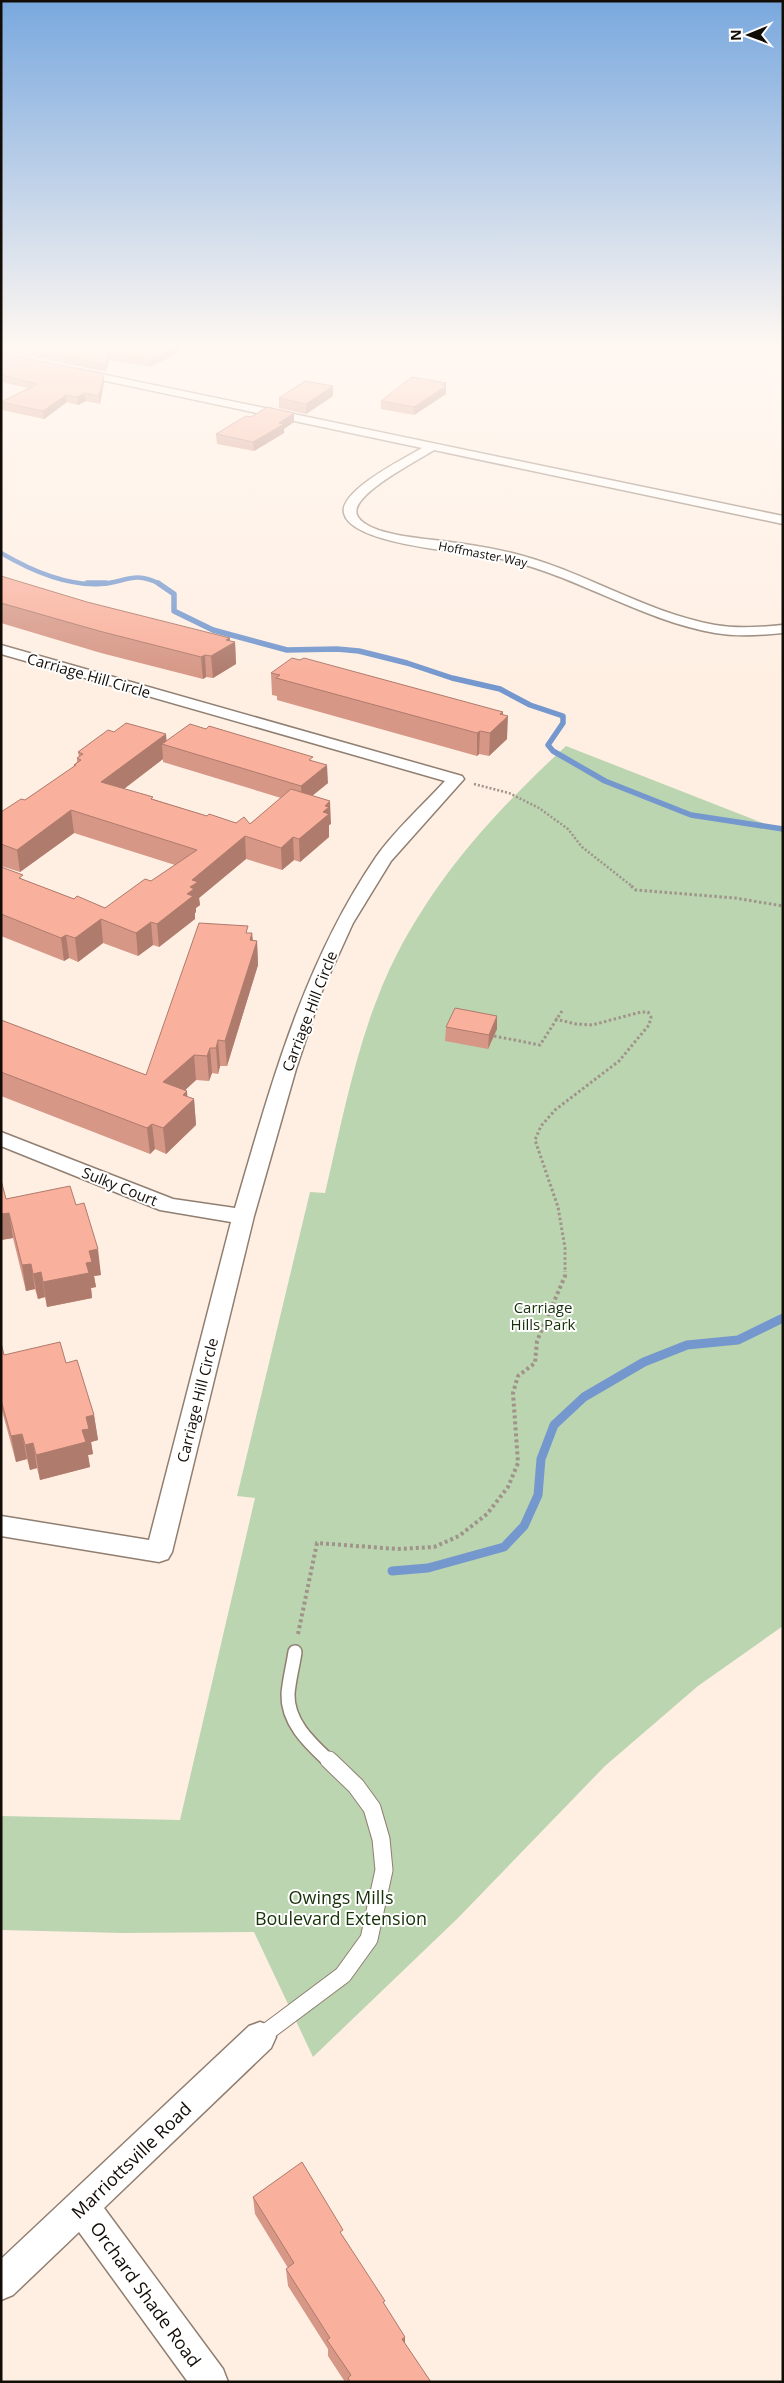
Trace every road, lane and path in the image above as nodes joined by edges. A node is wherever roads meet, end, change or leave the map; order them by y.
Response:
1 (416, 457) edge
2 (487, 457) edge
3 (783, 520) edge
4 (783, 629) edge
5 (1, 649) edge
6 (456, 779) junction
7 (783, 906) edge
8 (562, 1011) dead end
9 (555, 1019) junction
10 (494, 1036) edge
11 (1, 1138) edge
12 (243, 1216) junction
13 (1, 1526) edge
14 (294, 1652) joint
15 (260, 2037) joint
16 (82, 2207) junction
17 (1, 2283) edge
18 (210, 2382) edge

1 - 4 street, Hoffmaster Way
2 - 3 street
5 - 6 street, Carriage Hill Circle
6 - 7 path
6 - 12 street, Carriage Hill Circle
8 - 9 path
9 - 10 path
9 - 14 path
11 - 12 street, Sulky Court
12 - 13 street, Carriage Hill Circle
14 - 15 lane
15 - 16 street, Marriottsville Road
16 - 17 street, Marriottsville Road
16 - 18 street, Orchard Shade Road

